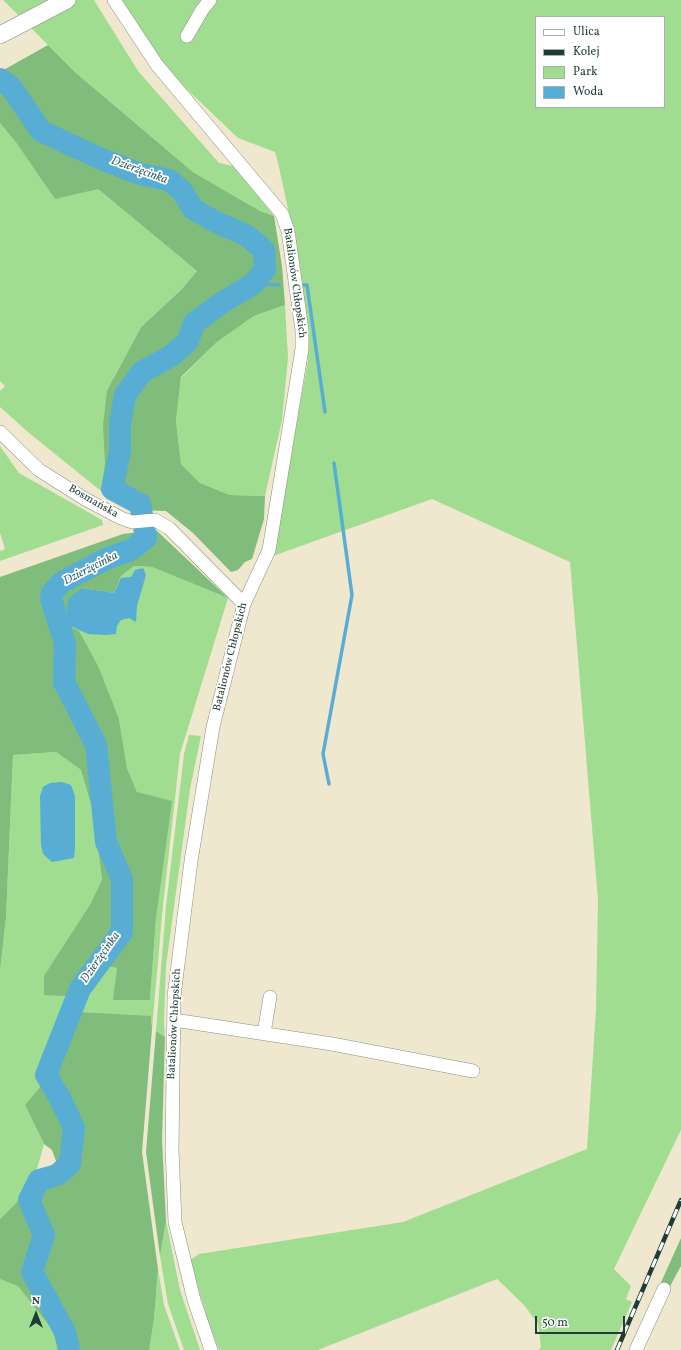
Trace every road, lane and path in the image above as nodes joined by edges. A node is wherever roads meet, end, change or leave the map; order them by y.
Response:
1 (66, 0) edge
2 (114, 0) edge
3 (210, 0) edge
4 (0, 35) edge
5 (187, 36) dead end
6 (0, 432) edge
7 (244, 604) junction
8 (270, 997) dead end
9 (174, 1020) junction
10 (264, 1033) junction
11 (473, 1071) dead end
12 (664, 1290) dead end
13 (211, 1350) edge
14 (636, 1350) edge

1 - 4 main road
2 - 7 street, Batalionów Chłopskich
3 - 5 street
6 - 7 street, Bosmańska
7 - 9 street, Batalionów Chłopskich
8 - 10 street
9 - 10 street
9 - 13 street, Batalionów Chłopskich
10 - 11 street
12 - 14 street

